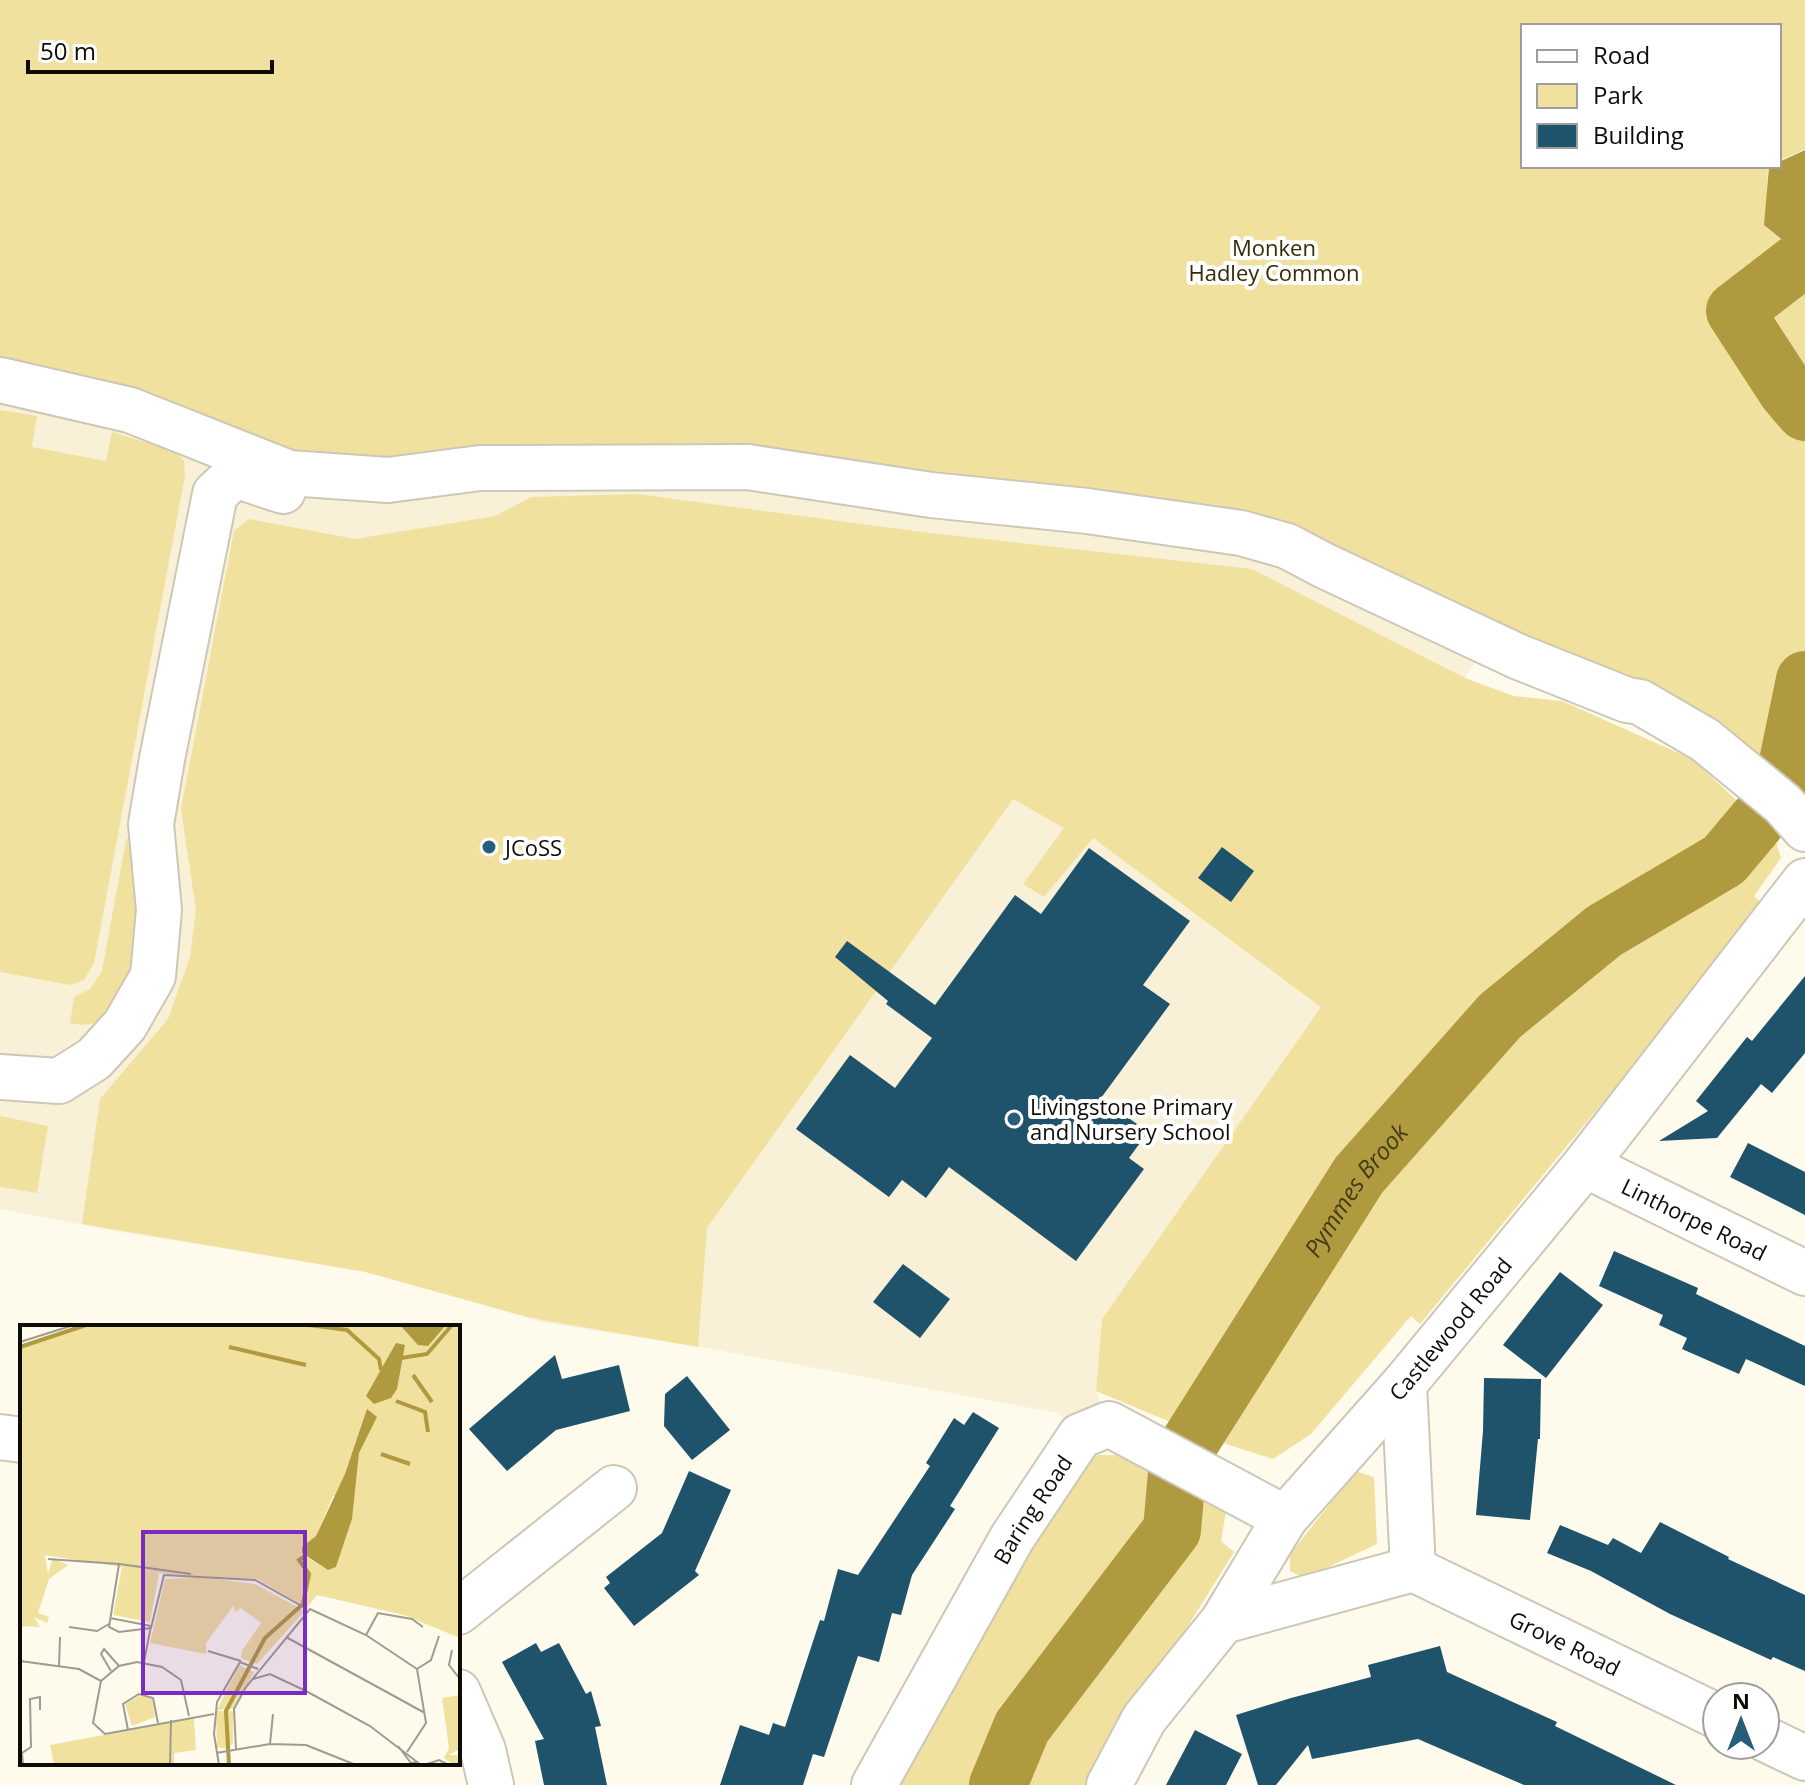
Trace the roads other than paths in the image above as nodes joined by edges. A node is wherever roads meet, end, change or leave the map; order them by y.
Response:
1 (0, 380) edge
2 (542, 467) junction
3 (1786, 809) edge
4 (1805, 881) edge
5 (0, 1077) edge
6 (1585, 1165) junction
7 (1805, 1273) edge
8 (1404, 1384) junction
9 (0, 1437) edge
10 (20, 1440) edge
11 (614, 1488) dead end
12 (1285, 1518) junction
13 (1413, 1569) junction
14 (460, 1610) edge
15 (1223, 1621) junction
16 (460, 1697) edge
17 (1701, 1708) edge
18 (1781, 1747) edge
19 (1805, 1758) edge
20 (491, 1785) edge
21 (874, 1785) edge
22 (1109, 1785) edge

1 - 2 street
2 - 3 street
2 - 5 street
4 - 6 street, Castlewood Road
6 - 7 street, Linthorpe Road
6 - 8 street, Castlewood Road
8 - 12 street, Castlewood Road
8 - 13 street
9 - 10 street
11 - 14 street
12 - 15 street, Castlewood Road
12 - 21 street, Baring Road
13 - 15 street
13 - 17 street, Grove Road
15 - 22 street, Castlewood Road
16 - 20 street
18 - 19 street

